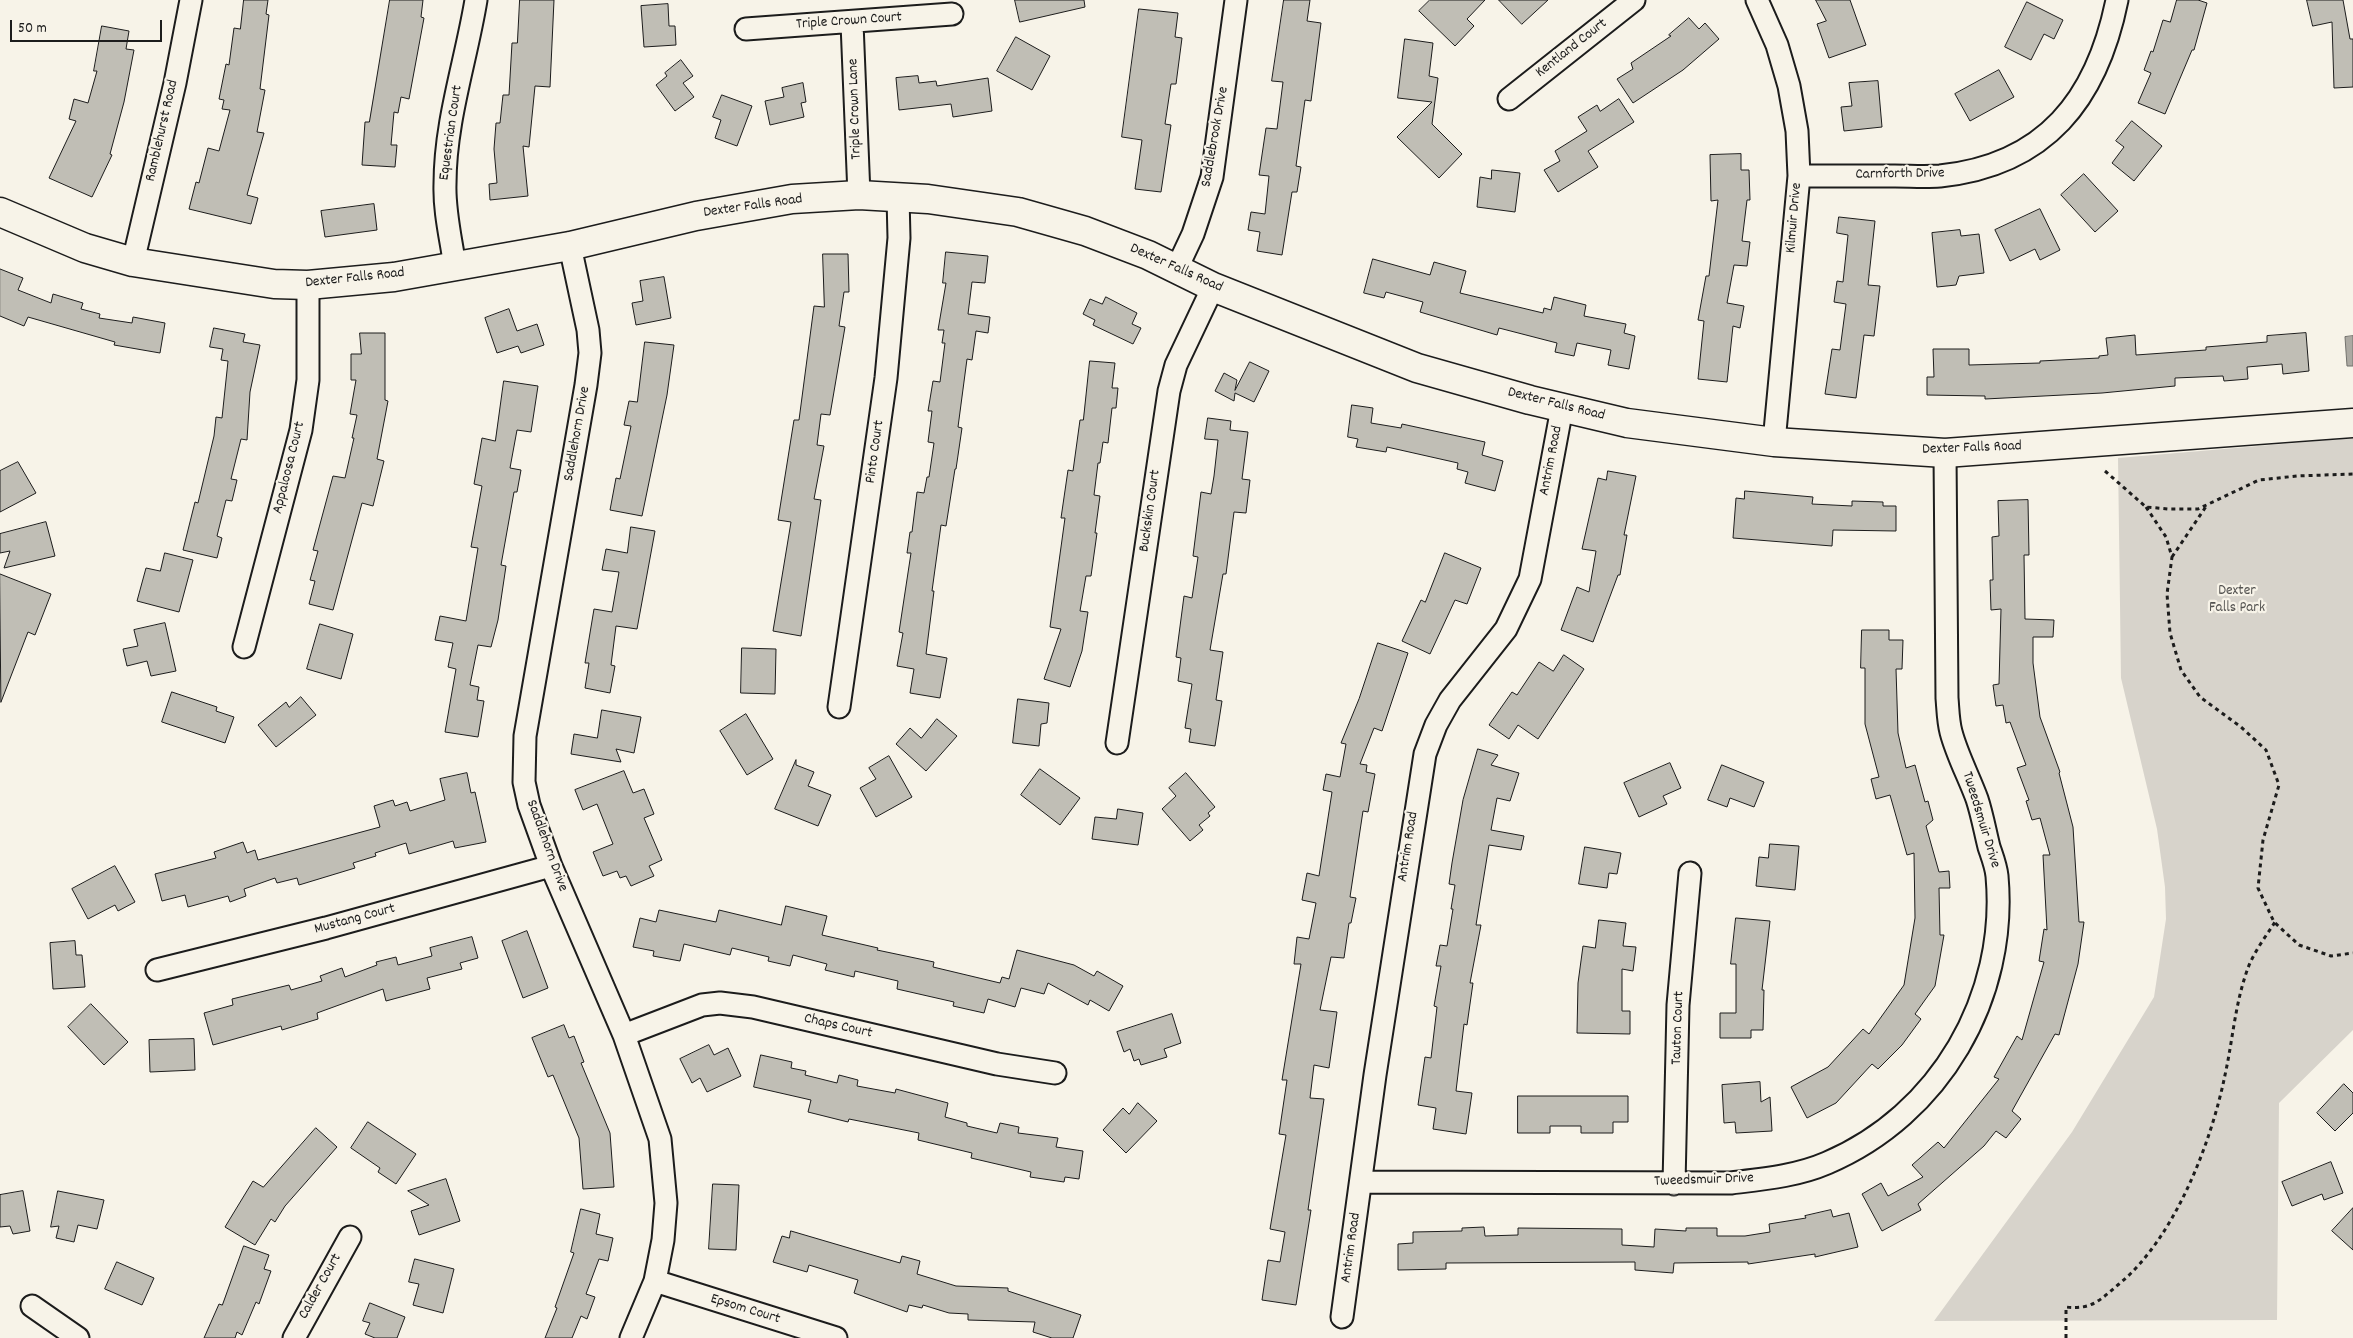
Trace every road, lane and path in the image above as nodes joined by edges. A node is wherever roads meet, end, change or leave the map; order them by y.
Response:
1 (191, 0) edge
2 (476, 0) edge
3 (1236, 0) edge
4 (1634, 0) edge
5 (1757, 0) edge
6 (2117, 0) edge
7 (952, 14) dead end
8 (852, 22) junction
9 (746, 29) dead end
10 (1509, 99) dead end
11 (1799, 176) junction
12 (859, 195) junction
13 (898, 197) junction
14 (0, 212) edge
15 (570, 246) junction
16 (133, 262) junction
17 (455, 267) junction
18 (1177, 268) junction
19 (308, 285) junction
20 (1213, 287) junction
21 (1562, 408) junction
22 (2353, 423) edge
23 (1774, 442) junction
24 (1945, 453) junction
25 (2106, 471) dead end
26 (2353, 474) edge
27 (2208, 504) junction
28 (2146, 507) junction
29 (2172, 557) junction
30 (244, 647) dead end
31 (839, 707) dead end
32 (1117, 743) dead end
33 (551, 866) junction
34 (1690, 873) dead end
35 (2275, 922) junction
36 (2353, 953) edge
37 (157, 970) dead end
38 (624, 1034) junction
39 (1055, 1073) dead end
40 (1361, 1182) junction
41 (1674, 1184) junction
42 (350, 1237) dead end
43 (655, 1281) junction
44 (32, 1306) dead end
45 (1342, 1317) dead end
46 (78, 1338) edge
47 (294, 1338) edge
48 (631, 1338) edge
49 (836, 1338) edge
50 (2066, 1338) edge

1 - 16 street, Ramblehurst Road
2 - 17 street, Equestrian Court
3 - 18 street, Saddlebrook Drive
4 - 10 street, Kentland Court
5 - 11 street, Kilmuir Drive
6 - 11 street, Carnforth Drive
7 - 8 street, Triple Crown Court
8 - 9 street, Triple Crown Court
8 - 12 street, Triple Crown Lane
11 - 23 street, Kilmuir Drive
12 - 13 street, Dexter Falls Road
12 - 15 street, Dexter Falls Road
13 - 18 street, Dexter Falls Road
13 - 31 street, Pinto Court
14 - 16 street, Dexter Falls Road
15 - 17 street, Dexter Falls Road
15 - 33 street, Saddlehorn Drive
16 - 19 street, Dexter Falls Road
17 - 19 street, Dexter Falls Road
18 - 20 street, Dexter Falls Road
19 - 30 street, Appaloosa Court
20 - 21 street, Dexter Falls Road
20 - 32 street, Buckskin Court
21 - 23 street, Dexter Falls Road
21 - 40 street, Antrim Road
22 - 24 street, Dexter Falls Road
23 - 24 street, Dexter Falls Road
24 - 41 street, Tweedsmuir Drive
25 - 28 path
26 - 27 path
27 - 28 path
27 - 29 path
28 - 29 path
29 - 35 path
33 - 37 street, Mustang Court
33 - 38 street, Saddlehorn Drive
34 - 41 street, Tauton Court
35 - 36 path
35 - 50 path
38 - 39 street, Chaps Court
38 - 43 street, Saddlehorn Drive
40 - 41 street, Tweedsmuir Drive
40 - 45 street, Antrim Road
42 - 47 street, Calder Court
43 - 48 street, Saddlehorn Drive
43 - 49 street, Epsom Court
44 - 46 street

